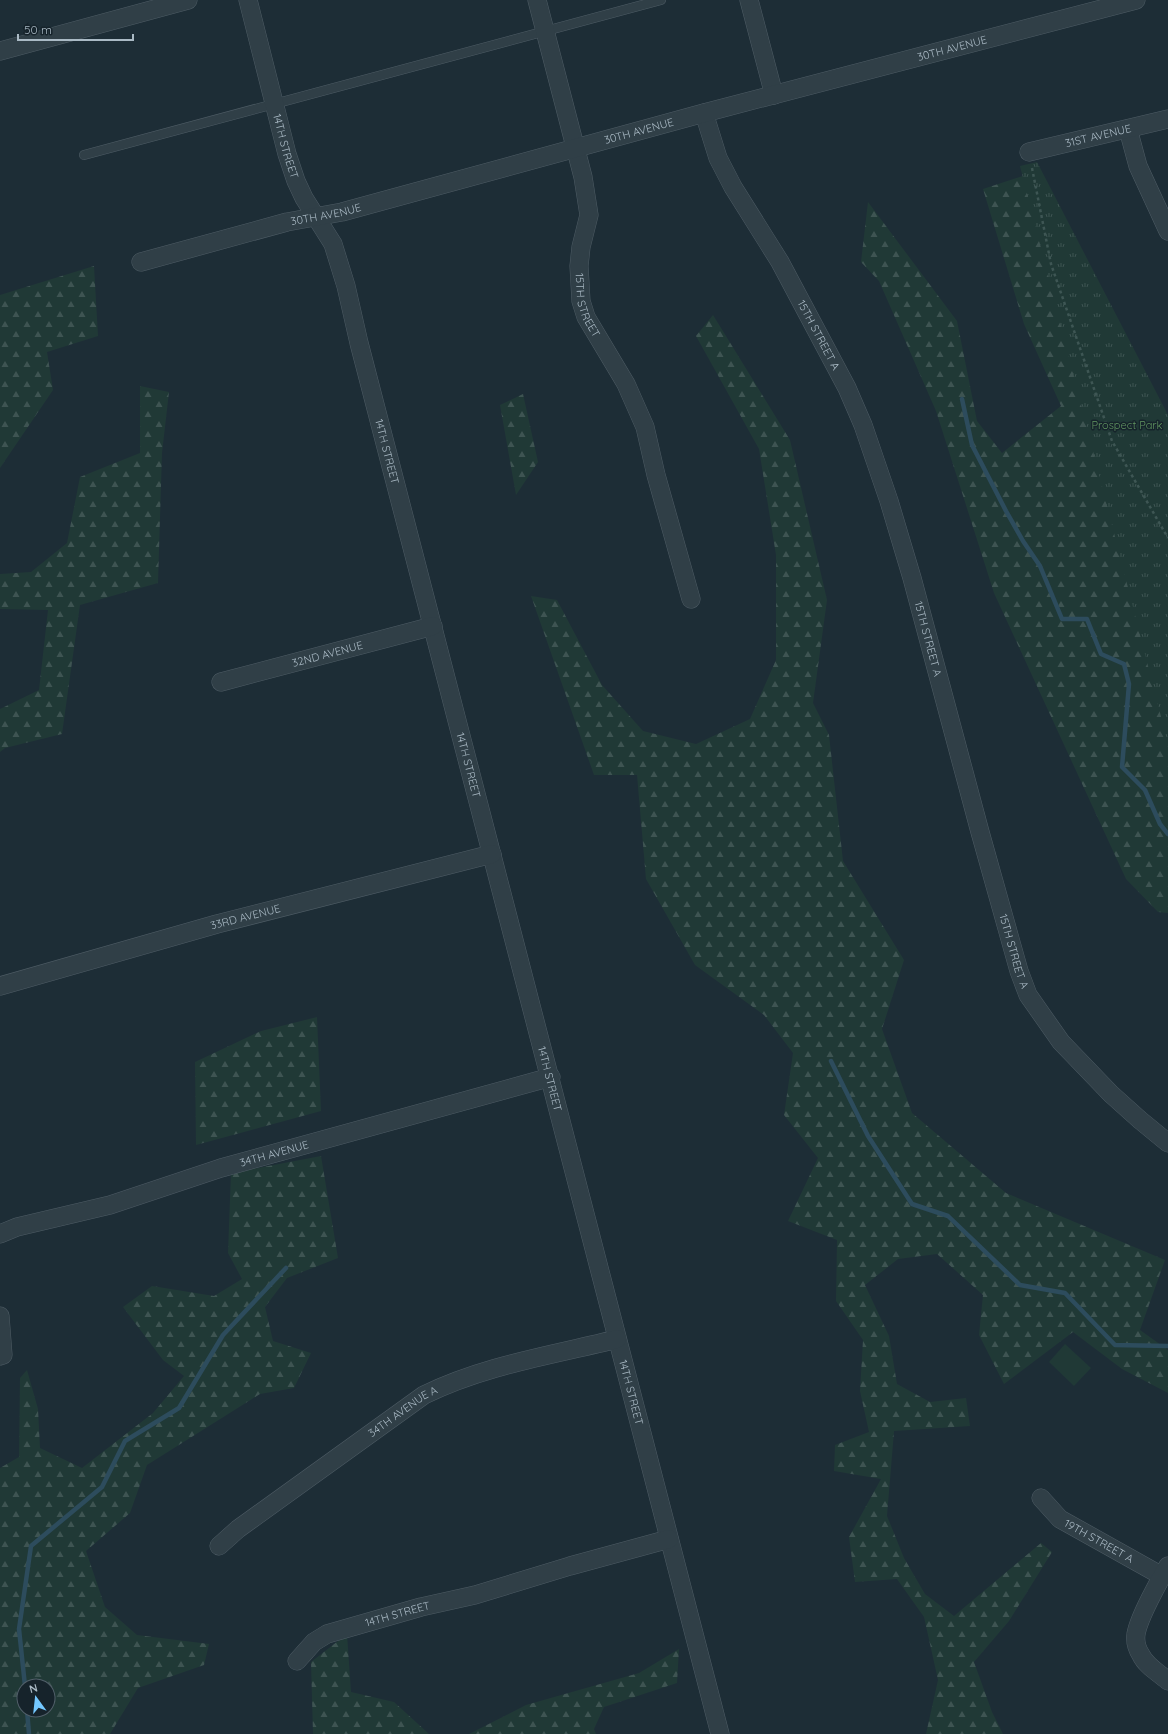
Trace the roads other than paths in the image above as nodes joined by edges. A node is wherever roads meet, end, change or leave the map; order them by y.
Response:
1 (188, 0) edge
2 (248, 0) edge
3 (537, 0) edge
4 (661, 0) edge
5 (749, 0) edge
6 (1136, 0) edge
7 (545, 31) junction
8 (0, 51) edge
9 (774, 95) junction
10 (274, 103) junction
11 (704, 113) junction
12 (1168, 119) edge
13 (1128, 129) junction
14 (574, 149) junction
15 (1029, 152) road end
16 (84, 155) dead end
17 (315, 218) junction
18 (1168, 231) edge
19 (141, 262) dead end
20 (691, 599) dead end
21 (433, 626) junction
22 (221, 682) dead end
23 (492, 854) junction
24 (0, 986) edge
25 (551, 1077) junction
26 (1168, 1143) edge
27 (0, 1234) edge
28 (0, 1316) edge
29 (617, 1339) junction
30 (0, 1356) edge
31 (1041, 1498) dead end
32 (669, 1539) junction
33 (219, 1546) dead end
34 (1165, 1571) edge
35 (297, 1661) dead end
36 (1168, 1680) edge
37 (720, 1734) edge

1 - 8 street
2 - 10 street, 14TH STREET
3 - 7 street, 15TH STREET
4 - 7 lane
5 - 9 street
6 - 9 street, 30TH AVENUE
7 - 10 lane
7 - 14 street, 15TH STREET
9 - 11 street, 30TH AVENUE
10 - 16 lane
10 - 17 street, 14TH STREET
11 - 14 street, 30TH AVENUE
11 - 26 street, 15TH STREET A
12 - 13 street, 31ST AVENUE
13 - 15 street, 31ST AVENUE
13 - 18 street
14 - 17 street, 30TH AVENUE
14 - 20 street, 15TH STREET
17 - 19 street, 30TH AVENUE
17 - 21 street, 14TH STREET
21 - 22 street, 32ND AVENUE
21 - 23 street, 14TH STREET
23 - 24 street, 33RD AVENUE
23 - 25 street, 14TH STREET
25 - 27 street, 34TH AVENUE
25 - 29 street, 14TH STREET
28 - 30 street
29 - 32 street, 14TH STREET
29 - 33 street, 34TH AVENUE A
31 - 34 street, 19TH STREET A
32 - 35 street, 14TH STREET
32 - 37 street, 14TH STREET
34 - 36 street

